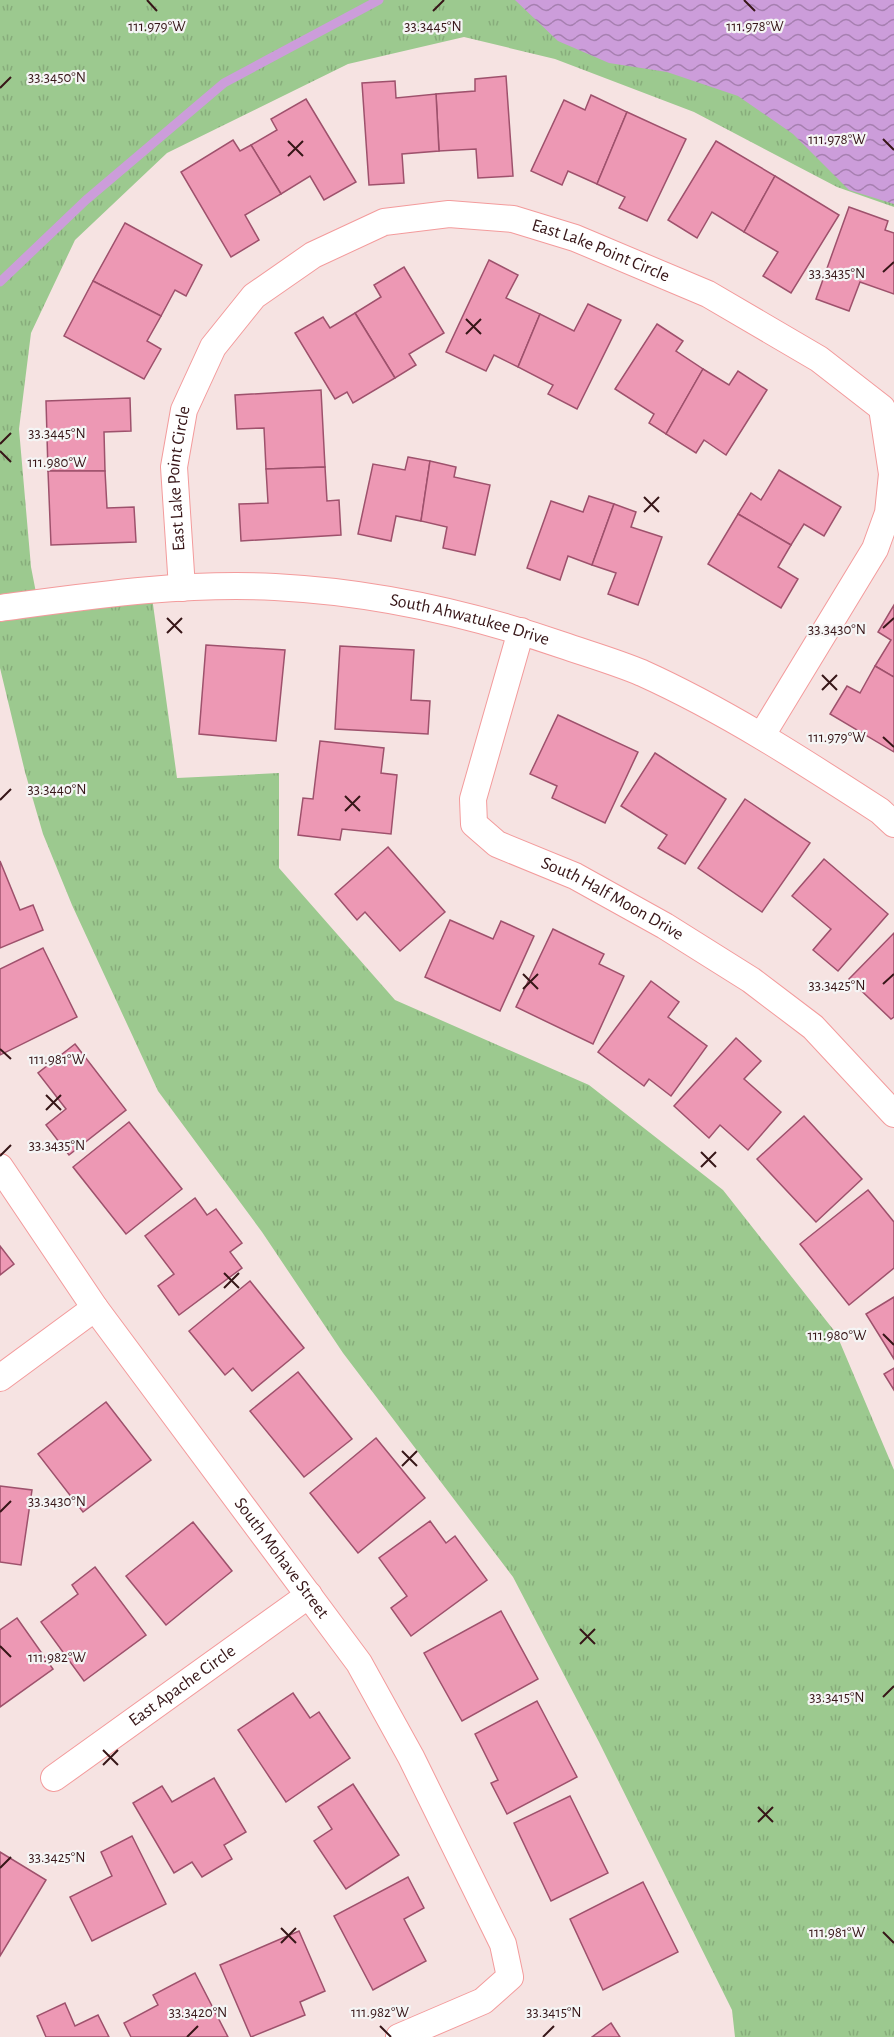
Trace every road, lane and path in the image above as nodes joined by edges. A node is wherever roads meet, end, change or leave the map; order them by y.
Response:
1 (888, 405) edge
2 (182, 588) junction
3 (0, 608) edge
4 (521, 631) junction
5 (762, 735) junction
6 (894, 824) edge
7 (894, 1114) edge
8 (0, 1167) edge
9 (95, 1308) junction
10 (0, 1378) edge
11 (309, 1595) junction
12 (54, 1778) dead end
13 (399, 2037) edge

1 - 2 street, East Lake Point Circle
1 - 5 street, East Lake Point Circle
2 - 3 street, South Ahwatukee Drive
2 - 4 street, South Ahwatukee Drive
4 - 5 street, South Ahwatukee Drive
4 - 7 street, South Half Moon Drive
5 - 6 street, South Ahwatukee Drive
8 - 9 street, South Mohave Street
9 - 10 street
9 - 11 street, South Mohave Street
11 - 12 street, East Apache Circle
11 - 13 street, South Mohave Street

